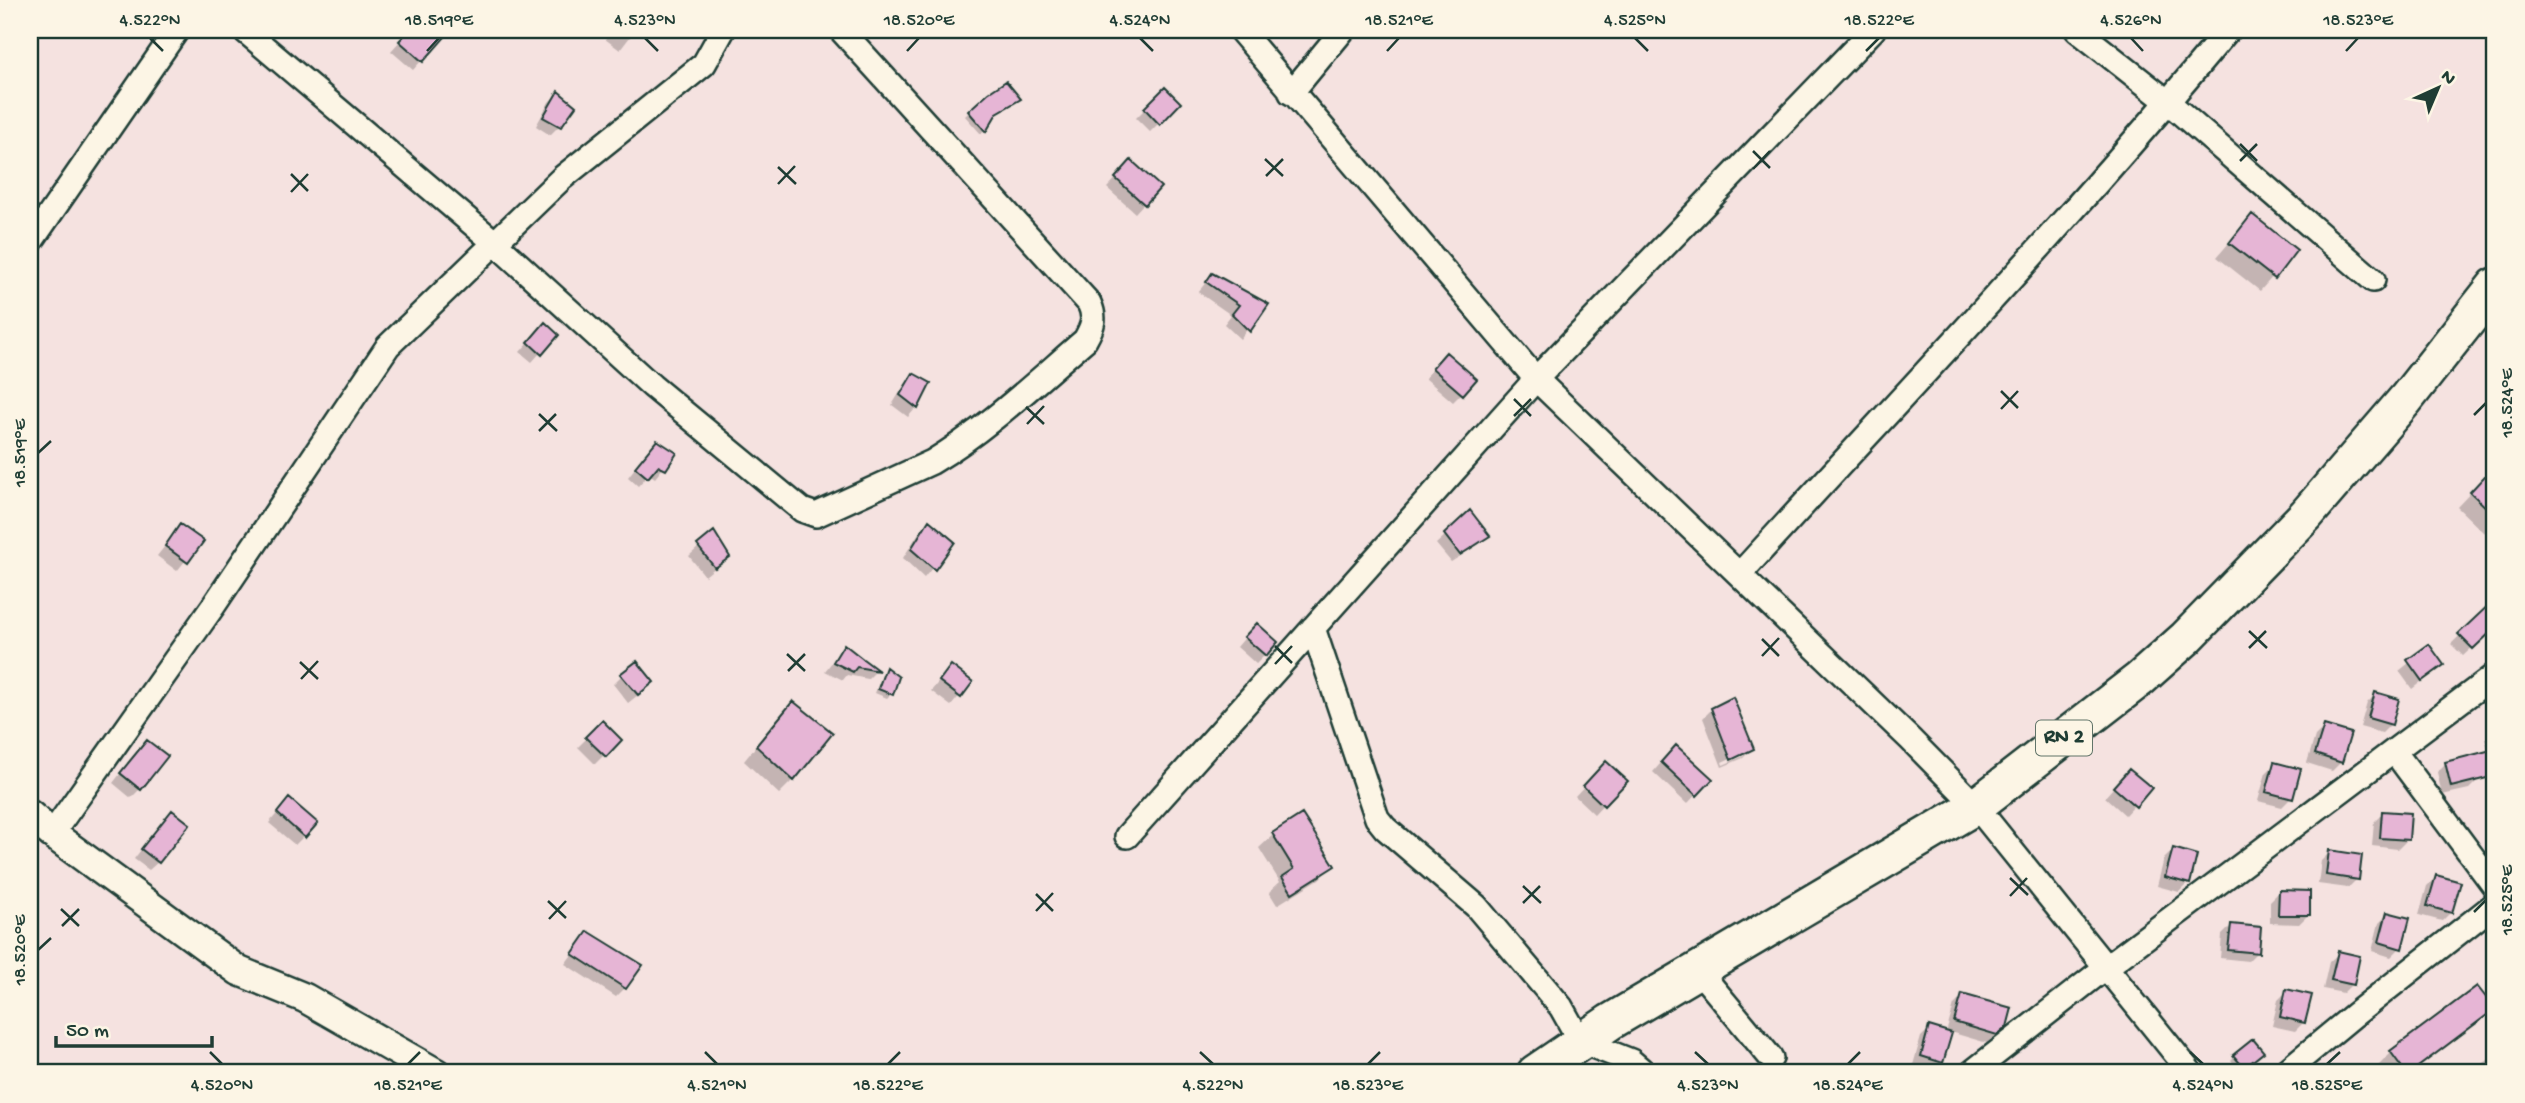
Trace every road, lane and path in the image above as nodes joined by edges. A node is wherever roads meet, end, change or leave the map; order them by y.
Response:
1 (177, 30) edge
2 (244, 30) edge
3 (723, 30) edge
4 (841, 30) edge
5 (1240, 30) edge
6 (1343, 30) edge
7 (1873, 30) edge
8 (2077, 30) edge
9 (2228, 30) edge
10 (1291, 93) junction
11 (2168, 102) junction
12 (494, 242) junction
13 (30, 243) edge
14 (2373, 279) dead end
15 (2495, 286) edge
16 (1536, 379) junction
17 (1740, 574) junction
18 (1313, 628) junction
19 (2495, 676) edge
20 (2394, 751) junction
21 (1976, 806) junction
22 (30, 815) edge
23 (52, 834) junction
24 (1127, 836) dead end
25 (2495, 887) edge
26 (2495, 904) edge
27 (2105, 968) junction
28 (1698, 970) junction
29 (1580, 1041) junction
30 (1770, 1058) dead end
31 (436, 1073) edge
32 (1535, 1073) edge
33 (1645, 1073) edge
34 (1971, 1073) edge
35 (2191, 1073) edge
36 (2284, 1073) edge

1 - 13 street
2 - 12 street
3 - 12 street
4 - 12 street
5 - 10 street
6 - 10 street
7 - 16 street
8 - 11 street
9 - 11 street
10 - 16 street
11 - 14 street
11 - 17 street
12 - 23 street
15 - 21 main road, RN 2
16 - 17 street
16 - 18 street
17 - 21 street
18 - 24 street
18 - 29 street
19 - 20 street
20 - 25 street
20 - 27 street
21 - 27 street
21 - 28 main road, RN 2
22 - 23 street
23 - 31 street
26 - 36 street
27 - 34 street
27 - 35 street
28 - 29 main road, RN 2
28 - 30 street
29 - 32 main road, RN 2
29 - 33 street

